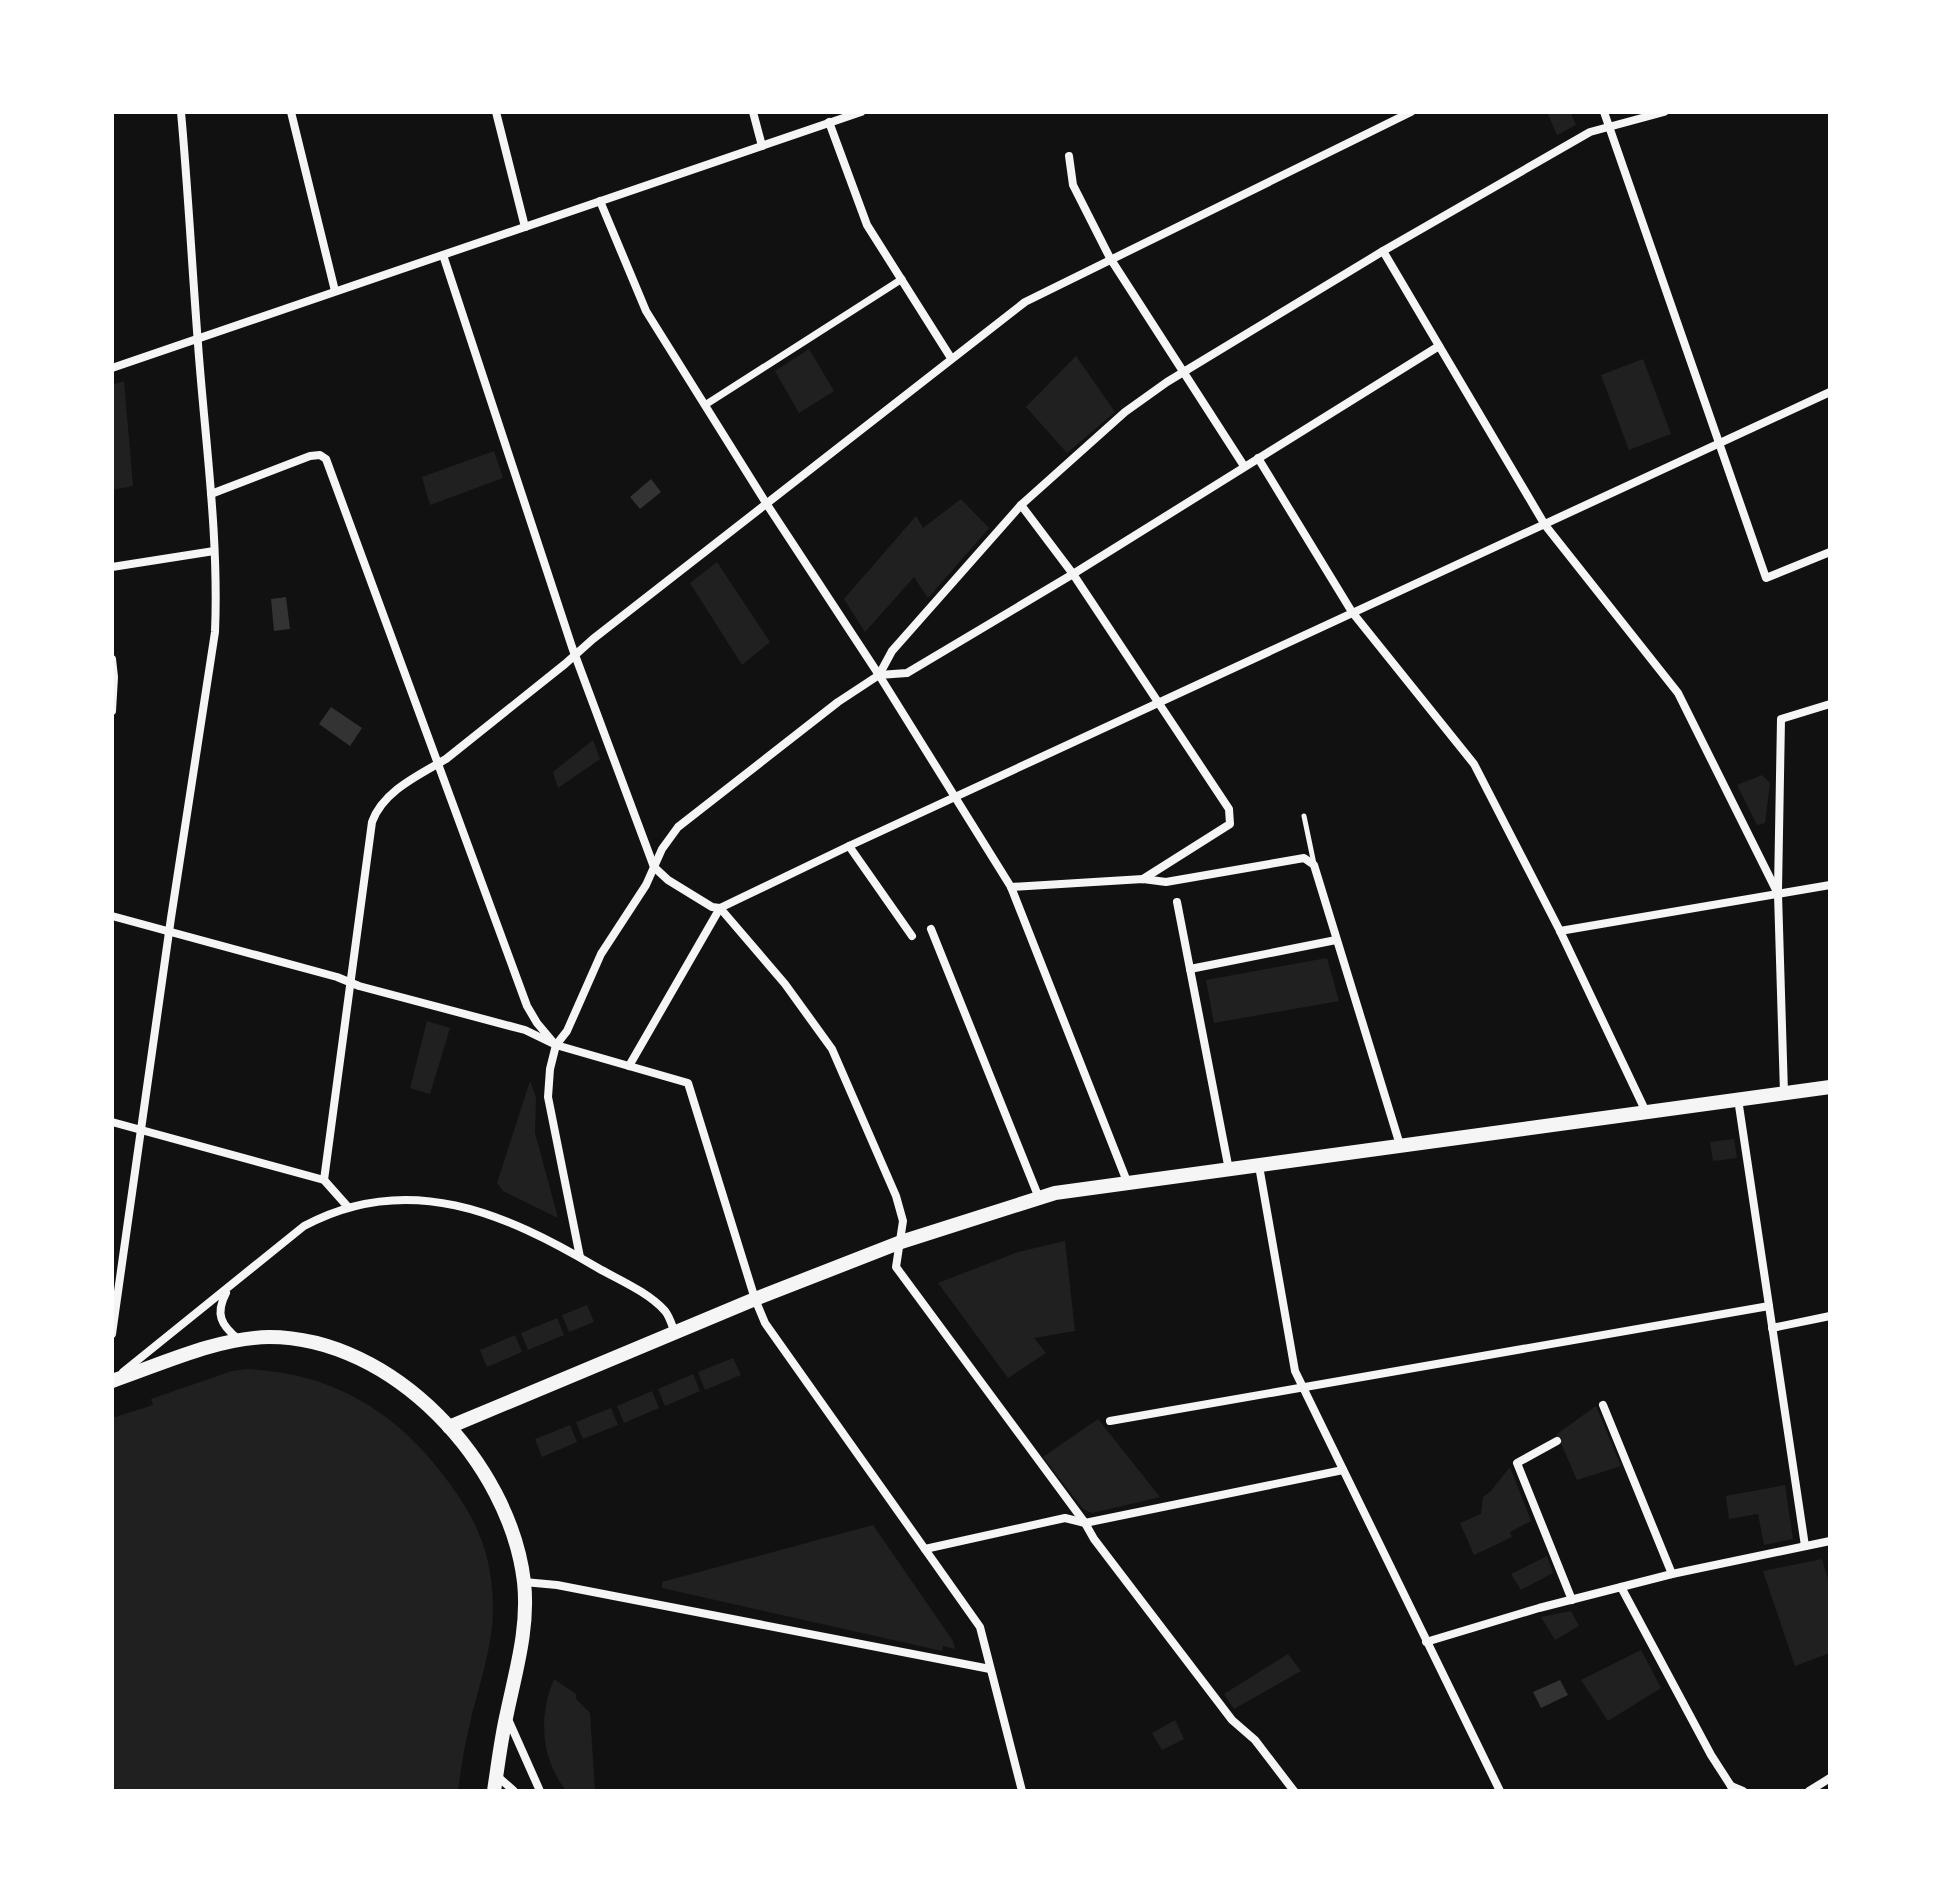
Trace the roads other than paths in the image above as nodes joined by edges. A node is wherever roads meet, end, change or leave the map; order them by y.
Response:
1 (181, 112) edge
2 (291, 112) edge
3 (496, 112) edge
4 (753, 112) edge
5 (861, 112) edge
6 (1411, 112) edge
7 (1604, 112) edge
8 (1664, 112) edge
9 (829, 122) junction
10 (1609, 129) junction
11 (762, 146) junction
12 (1069, 156) dead end
13 (600, 201) junction
14 (525, 227) junction
15 (1383, 251) junction
16 (443, 255) junction
17 (1110, 258) junction
18 (902, 279) junction
19 (335, 291) junction
20 (197, 339) junction
21 (1439, 346) junction
22 (951, 358) junction
23 (112, 368) edge
24 (1182, 373) junction
25 (1830, 392) edge
26 (705, 405) junction
27 (1718, 443) junction
28 (1258, 458) junction
29 (1244, 466) junction
30 (211, 494) junction
31 (766, 503) junction
32 (1021, 505) junction
33 (1545, 525) junction
34 (214, 551) junction
35 (1830, 552) edge
36 (112, 567) edge
37 (1073, 574) junction
38 (1352, 612) junction
39 (576, 654) junction
40 (112, 659) edge
41 (879, 675) junction
42 (1156, 703) junction
43 (1830, 704) edge
44 (112, 711) edge
45 (438, 764) junction
46 (955, 796) junction
47 (1304, 816) dead end
48 (849, 846) junction
49 (1314, 865) junction
50 (654, 867) junction
51 (1143, 879) junction
52 (1830, 885) edge
53 (1011, 887) junction
54 (1778, 894) junction
55 (1177, 902) dead end
56 (720, 908) junction
57 (112, 916) edge
58 (931, 929) dead end
59 (169, 931) junction
60 (1560, 931) junction
61 (912, 936) dead end
62 (1336, 940) junction
63 (1190, 969) junction
64 (349, 983) junction
65 (556, 1045) junction
66 (629, 1066) junction
67 (1830, 1087) edge
68 (1784, 1093) junction
69 (1738, 1099) junction
70 (1646, 1112) junction
71 (112, 1122) edge
72 (141, 1130) junction
73 (1400, 1145) junction
74 (1259, 1166) junction
75 (1229, 1170) junction
76 (324, 1180) junction
77 (1128, 1184) junction
78 (1039, 1198) junction
79 (348, 1207) junction
80 (901, 1242) junction
81 (580, 1257) junction
82 (228, 1289) junction
83 (755, 1299) junction
84 (1769, 1306) junction
85 (1830, 1316) edge
86 (1772, 1328) junction
87 (676, 1333) junction
88 (112, 1334) edge
89 (240, 1340) junction
90 (112, 1381) edge
91 (1303, 1386) junction
92 (1603, 1405) dead end
93 (1110, 1421) dead end
94 (449, 1427) junction
95 (1557, 1441) dead end
96 (1343, 1470) junction
97 (1085, 1523) junction
98 (1830, 1541) edge
99 (1805, 1546) junction
100 (925, 1549) junction
101 (1672, 1574) junction
102 (524, 1582) junction
103 (1621, 1587) junction
104 (1572, 1600) junction
105 (1426, 1642) junction
106 (990, 1669) junction
107 (507, 1715) junction
108 (1830, 1778) edge
109 (495, 1784) edge
110 (1731, 1789) edge
111 (514, 1791) edge
112 (540, 1791) edge
113 (1022, 1791) edge
114 (1294, 1791) edge
115 (1500, 1791) edge
116 (1743, 1791) edge
117 (1809, 1791) edge

1 - 20 street
2 - 19 street
3 - 14 street
4 - 11 street
5 - 9 street
6 - 17 street
7 - 10 street
8 - 10 street
9 - 11 street
9 - 18 street
10 - 15 street
10 - 27 street
11 - 13 street
12 - 17 street
13 - 14 street
13 - 26 street
14 - 16 street
15 - 21 street
15 - 24 street
16 - 19 street
16 - 39 street
17 - 22 street
17 - 24 street
18 - 22 street
18 - 26 street
19 - 20 street
20 - 23 street
20 - 30 street
21 - 28 street
21 - 33 street
22 - 31 street
24 - 29 street
24 - 32 street
25 - 27 street
26 - 31 street
27 - 33 street
27 - 35 street
28 - 29 street
28 - 38 street
29 - 37 street
30 - 34 street
30 - 45 street
31 - 39 street
31 - 41 street
32 - 37 street
32 - 41 street
33 - 38 street
33 - 54 street
34 - 36 street
34 - 59 street
37 - 41 street
37 - 42 street
38 - 42 street
38 - 60 street
39 - 45 street
39 - 50 street
40 - 44 street
41 - 46 street
41 - 50 street
42 - 46 street
42 - 51 street
43 - 54 street
45 - 64 street
45 - 65 street
46 - 48 street
46 - 53 street
47 - 49 lane
48 - 56 street
48 - 61 street
49 - 51 street
49 - 62 street
50 - 56 street
50 - 65 street
51 - 53 street
52 - 54 street
53 - 77 street
54 - 60 street
54 - 68 street
55 - 63 street
56 - 66 street
56 - 80 street
57 - 59 street
58 - 78 street
59 - 64 street
59 - 72 street
60 - 70 street
62 - 63 street
62 - 73 street
63 - 75 street
64 - 65 street
64 - 76 street
65 - 66 street
65 - 81 street
66 - 83 street
67 - 68 street
68 - 69 street
69 - 70 street
69 - 84 street
70 - 73 street
71 - 72 street
72 - 76 street
72 - 88 street
73 - 74 street
74 - 75 street
74 - 91 street
75 - 77 street
76 - 79 street
77 - 78 street
78 - 80 street
79 - 81 street
79 - 82 street
80 - 83 street
80 - 97 street
81 - 87 street
82 - 89 street
82 - 90 street
83 - 87 street
83 - 100 street
84 - 86 street
84 - 91 street
85 - 86 street
86 - 99 street
87 - 94 street
89 - 90 street
89 - 94 street
91 - 93 street
91 - 96 street
92 - 101 street
94 - 102 street
95 - 104 street
96 - 97 street
96 - 105 street
97 - 100 street
97 - 114 street
98 - 99 street
99 - 101 street
100 - 106 street
101 - 103 street
102 - 106 street
102 - 107 street
103 - 104 street
103 - 110 street
104 - 105 street
105 - 115 street
106 - 113 street
107 - 109 street
107 - 112 street
108 - 117 street
109 - 111 street
110 - 116 street

